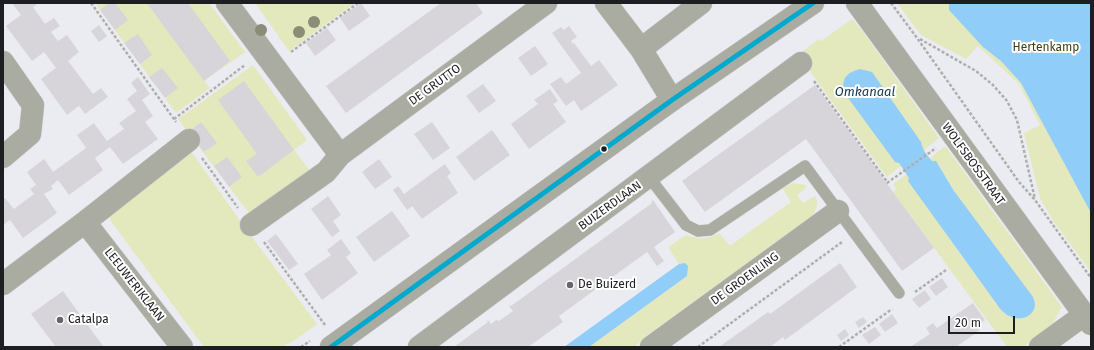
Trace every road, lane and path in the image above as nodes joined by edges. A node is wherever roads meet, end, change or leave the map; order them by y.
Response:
1 (91, 3) edge
2 (227, 3) edge
3 (358, 3) edge
4 (606, 3) edge
5 (701, 3) edge
6 (813, 3) edge
7 (857, 3) edge
8 (891, 3) edge
9 (532, 7) edge
10 (917, 38) junction
11 (641, 49) junction
12 (267, 57) junction
13 (3, 62) edge
14 (801, 63) joint
15 (672, 100) junction
16 (174, 119) junction
17 (189, 140) junction
18 (930, 152) dead end
19 (340, 155) junction
20 (3, 157) edge
21 (649, 177) junction
22 (1036, 200) junction
23 (838, 211) junction
24 (85, 222) junction
25 (251, 225) junction
26 (855, 233) junction
27 (1091, 278) edge
28 (3, 284) edge
29 (899, 293) dead end
30 (1088, 319) edge
31 (329, 338) edge
32 (182, 347) edge
33 (419, 347) edge
34 (651, 347) edge
35 (698, 347) edge
36 (1040, 347) edge

1 - 16 path
2 - 12 street
3 - 12 path
4 - 11 street
5 - 11 street
6 - 15 street
7 - 30 street, WOLFSBOSSTRAAT
8 - 10 path
9 - 19 street, DE GRUTTO
10 - 22 path
10 - 22 path
11 - 15 street
12 - 16 path
12 - 19 street
13 - 20 street
14 - 18 path
14 - 21 street, BUIZERDLAAN
15 - 31 street
16 - 17 path
17 - 24 street
17 - 25 path
19 - 25 street, DE GRUTTO
21 - 23 lane
21 - 33 street, BUIZERDLAAN
22 - 27 path
23 - 26 lane
23 - 34 street, DE GROENLING
24 - 28 street
24 - 32 street, LEEUWERIKLAAN
25 - 31 path
26 - 29 lane
26 - 35 path
30 - 36 street

